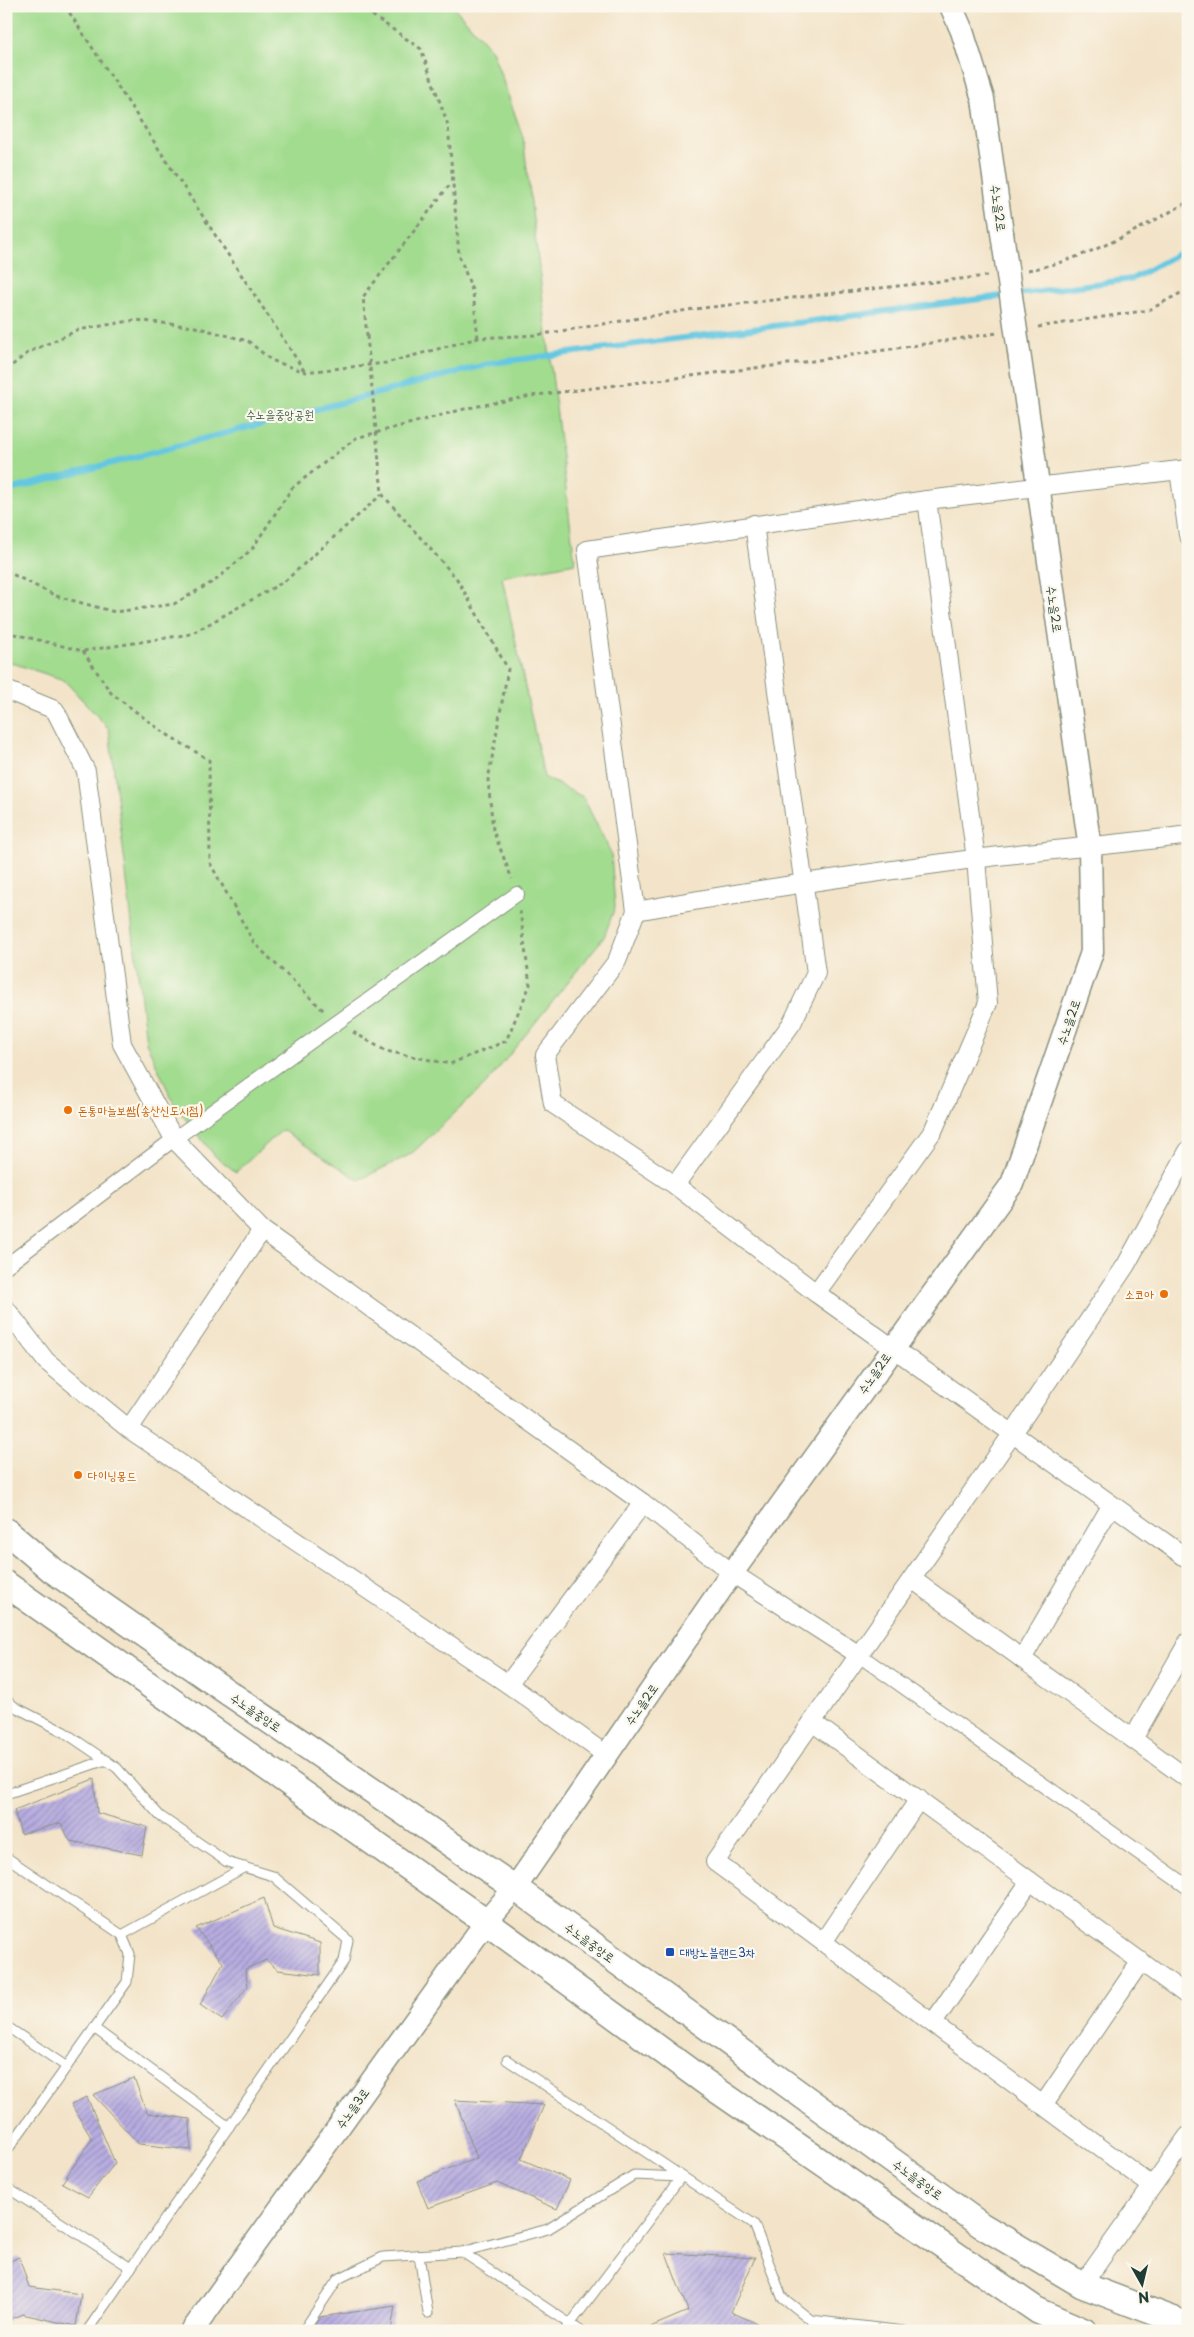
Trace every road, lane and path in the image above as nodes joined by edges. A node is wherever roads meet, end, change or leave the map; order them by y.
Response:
1 (65, 6) edge
2 (359, 6) edge
3 (951, 6) edge
4 (452, 183) junction
5 (1188, 202) edge
6 (1020, 271) dead end
7 (993, 275) dead end
8 (1188, 289) edge
9 (1032, 328) dead end
10 (1004, 332) dead end
11 (478, 338) junction
12 (6, 370) edge
13 (305, 372) junction
14 (1183, 469) edge
15 (1037, 487) junction
16 (382, 494) junction
17 (927, 500) junction
18 (754, 524) junction
19 (1188, 535) edge
20 (6, 571) edge
21 (6, 632) edge
22 (83, 651) junction
23 (6, 690) edge
24 (1188, 835) edge
25 (1090, 848) junction
26 (976, 859) junction
27 (802, 882) junction
28 (518, 894) junction
29 (636, 911) junction
30 (337, 1023) junction
31 (174, 1139) junction
32 (1188, 1151) edge
33 (675, 1185) junction
34 (262, 1230) junction
35 (6, 1266) edge
36 (816, 1292) junction
37 (6, 1309) edge
38 (893, 1346) junction
39 (129, 1429) junction
40 (1013, 1433) junction
41 (643, 1503) junction
42 (1111, 1506) junction
43 (6, 1531) edge
44 (1188, 1560) edge
45 (732, 1573) junction
46 (912, 1579) junction
47 (6, 1584) edge
48 (1188, 1642) edge
49 (859, 1655) junction
50 (1022, 1659) junction
51 (508, 1684) junction
52 (6, 1699) edge
53 (812, 1722) junction
54 (1133, 1739) junction
55 (606, 1755) junction
56 (106, 1760) junction
57 (1188, 1778) edge
58 (6, 1794) edge
59 (919, 1799) junction
60 (6, 1857) edge
61 (245, 1867) junction
62 (1030, 1881) junction
63 (1188, 1887) edge
64 (515, 1888) junction
65 (486, 1922) junction
66 (122, 1935) junction
67 (823, 1942) junction
68 (1140, 1961) junction
69 (1188, 1996) edge
70 (933, 2024) junction
71 (6, 2026) edge
72 (94, 2028) junction
73 (507, 2060) dead end
74 (67, 2067) junction
75 (1043, 2105) junction
76 (228, 2127) junction
77 (1188, 2136) edge
78 (6, 2152) edge
79 (682, 2177) junction
80 (1152, 2186) junction
81 (6, 2187) edge
82 (462, 2252) junction
83 (419, 2254) junction
84 (131, 2268) junction
85 (1082, 2286) junction
86 (428, 2313) dead end
87 (1188, 2325) edge
88 (568, 2327) edge
89 (87, 2331) edge
90 (192, 2331) edge
91 (303, 2331) edge
92 (581, 2331) edge
93 (904, 2331) edge
94 (1084, 2331) edge

1 - 13 path
2 - 4 path
3 - 15 street, 수노을2로, bridge
4 - 11 path
4 - 16 path, bridge
5 - 6 path
7 - 11 path
8 - 9 path
10 - 20 path
11 - 13 path
12 - 13 path
14 - 15 street
14 - 19 street
15 - 17 street
15 - 25 street, 수노을2로
16 - 22 path
16 - 28 path
17 - 18 street
17 - 26 street
18 - 27 street
18 - 29 street
21 - 22 path
22 - 30 path
23 - 31 street
24 - 25 street
25 - 26 street
25 - 38 street, 수노을2로
26 - 27 street
26 - 36 street
27 - 29 street
27 - 33 street
28 - 30 street
28 - 30 path
29 - 33 street
30 - 31 street
31 - 34 street
31 - 35 street
32 - 40 street
33 - 36 street
34 - 39 street
34 - 41 street
36 - 38 street
37 - 39 street
38 - 40 street
38 - 45 street, 수노을2로
39 - 51 street
40 - 42 street
40 - 46 street
41 - 45 street
41 - 51 street
42 - 44 street
42 - 50 street
43 - 64 main road, 수노을중앙로
45 - 49 street
45 - 55 street, 수노을2로
46 - 49 street
46 - 50 street
47 - 65 main road
48 - 54 street
49 - 53 street
49 - 63 street
50 - 54 street
51 - 55 street
52 - 56 lane
53 - 59 street
53 - 67 street
54 - 57 street
55 - 64 street, 수노을2로
56 - 58 lane
56 - 61 lane
59 - 62 street
59 - 67 street
60 - 66 lane
61 - 66 lane
61 - 76 lane
62 - 68 street
62 - 70 street
64 - 65 street, 수노을3로
64 - 85 main road, 수노을중앙로
65 - 90 street, 수노을3로
65 - 94 main road
66 - 72 lane
67 - 70 street
68 - 69 street
68 - 75 street
70 - 75 street
71 - 74 lane
72 - 74 lane
72 - 76 lane
73 - 79 lane
74 - 78 lane
75 - 80 street
76 - 84 lane
77 - 80 street
79 - 82 lane
79 - 88 lane
79 - 93 lane
80 - 85 street
81 - 84 lane
82 - 83 lane
82 - 88 lane
83 - 86 lane
83 - 91 lane
84 - 89 lane
85 - 87 main road, 수노을중앙로
88 - 92 lane

